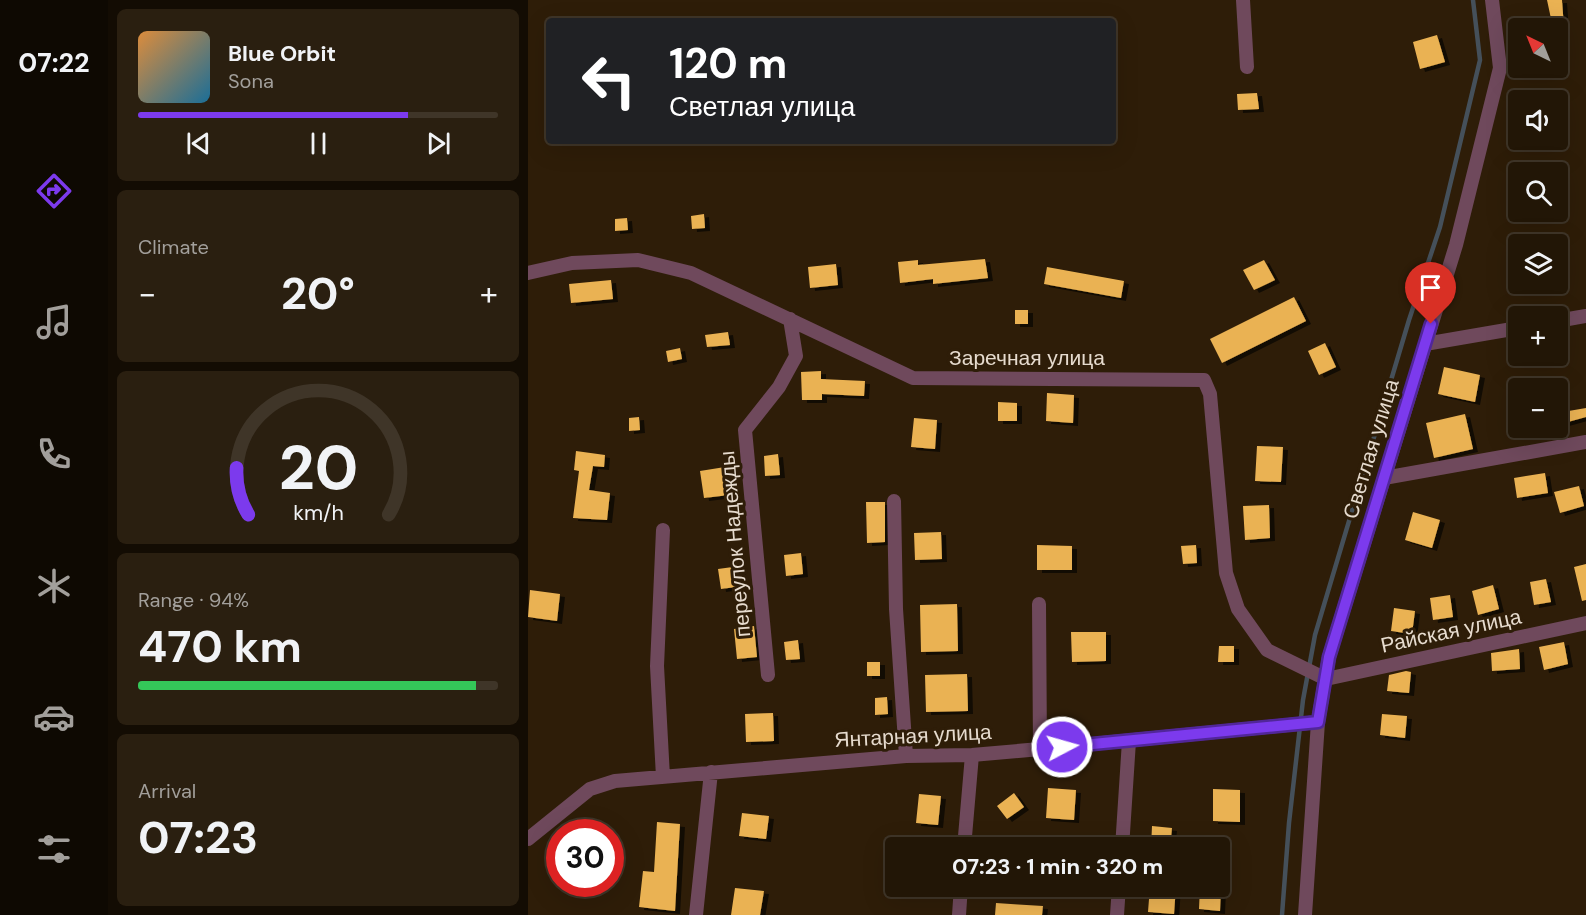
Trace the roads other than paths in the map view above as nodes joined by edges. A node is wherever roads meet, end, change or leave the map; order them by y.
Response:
1 (1243, 0) edge
2 (1492, 0) edge
3 (1247, 67) dead end
4 (528, 273) edge
5 (1586, 316) edge
6 (789, 318) junction
7 (1568, 319) edge
8 (1508, 330) edge
9 (1425, 344) junction
10 (1586, 442) edge
11 (1384, 478) junction
12 (894, 501) dead end
13 (663, 530) dead end
14 (1039, 604) dead end
15 (1586, 623) edge
16 (768, 675) dead end
17 (1326, 679) junction
18 (1318, 722) junction
19 (1129, 741) junction
20 (1040, 749) junction
21 (972, 755) junction
22 (906, 756) junction
23 (711, 772) junction
24 (663, 777) junction
25 (965, 837) edge
26 (1123, 837) edge
27 (528, 839) edge
28 (960, 897) edge
29 (1118, 897) edge
30 (696, 915) edge
31 (959, 915) edge
32 (1117, 915) edge
33 (1305, 915) edge

1 - 3 street
2 - 9 street, Светлая улица
4 - 6 street, Заречная улица
5 - 7 street
6 - 16 street, переулок Надежды
6 - 17 street, Заречная улица
8 - 9 street
9 - 11 street, Светлая улица
10 - 11 street
11 - 17 street, Светлая улица
12 - 22 street
13 - 24 street
14 - 20 street
15 - 17 street, Райская улица
17 - 18 street, Светлая улица
18 - 19 street, Янтарная улица
18 - 33 street, Светлая улица
19 - 20 street, Янтарная улица
19 - 26 street
20 - 21 street, Янтарная улица
21 - 22 street, Янтарная улица
21 - 25 street
22 - 23 street, Янтарная улица
23 - 24 street, Янтарная улица
23 - 30 street
24 - 27 street, Янтарная улица
28 - 31 street
29 - 32 street

